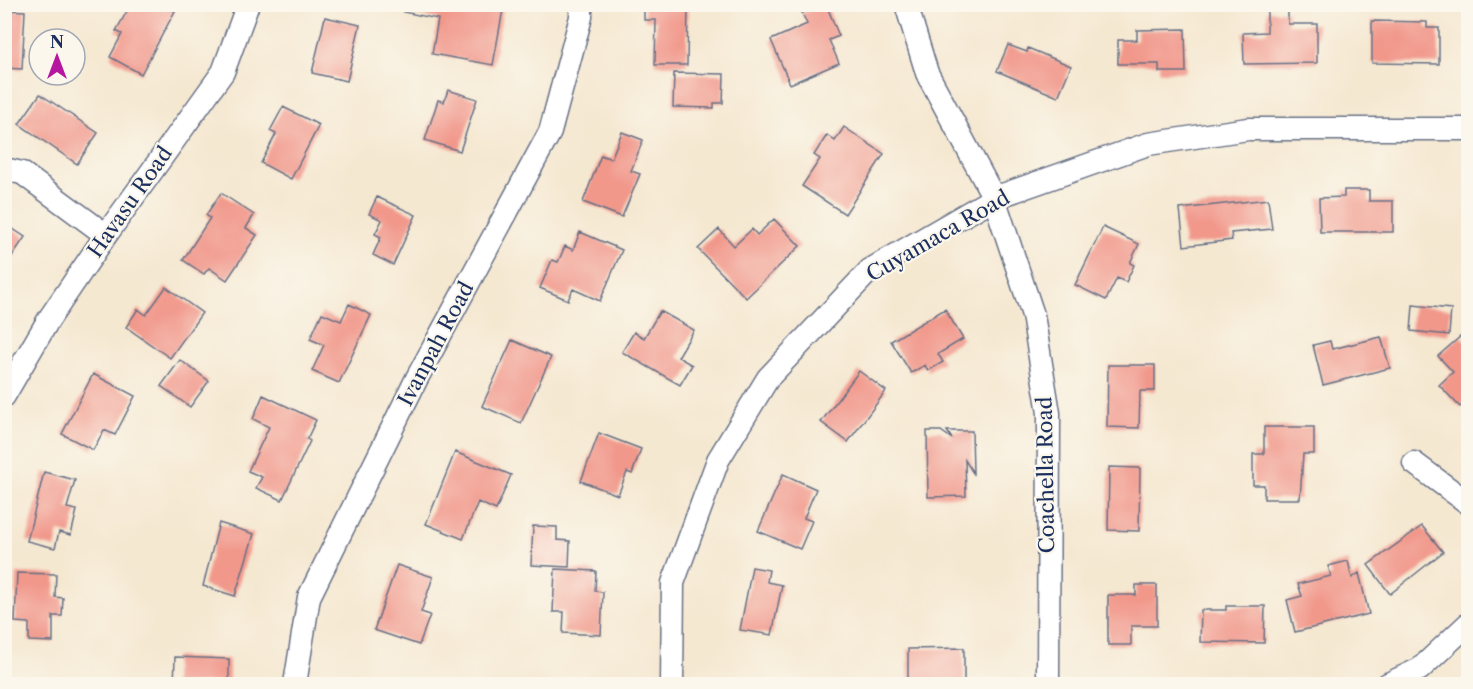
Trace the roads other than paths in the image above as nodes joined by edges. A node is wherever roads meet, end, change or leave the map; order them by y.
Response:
1 (248, 4) edge
2 (581, 4) edge
3 (906, 4) edge
4 (1468, 129) edge
5 (4, 169) edge
6 (994, 198) junction
7 (106, 235) junction
8 (4, 396) edge
9 (1414, 463) dead end
10 (1468, 503) edge
11 (1468, 624) edge
12 (295, 684) edge
13 (672, 684) edge
14 (1048, 684) edge
15 (1388, 684) edge

1 - 7 street, Havasu Road
2 - 12 street, Ivanpah Road
3 - 6 street, Coachella Road
4 - 6 street, Cuyamaca Road
5 - 7 street
6 - 13 street, Cuyamaca Road
6 - 14 street, Coachella Road
7 - 8 street, Havasu Road
9 - 10 street
11 - 15 street

